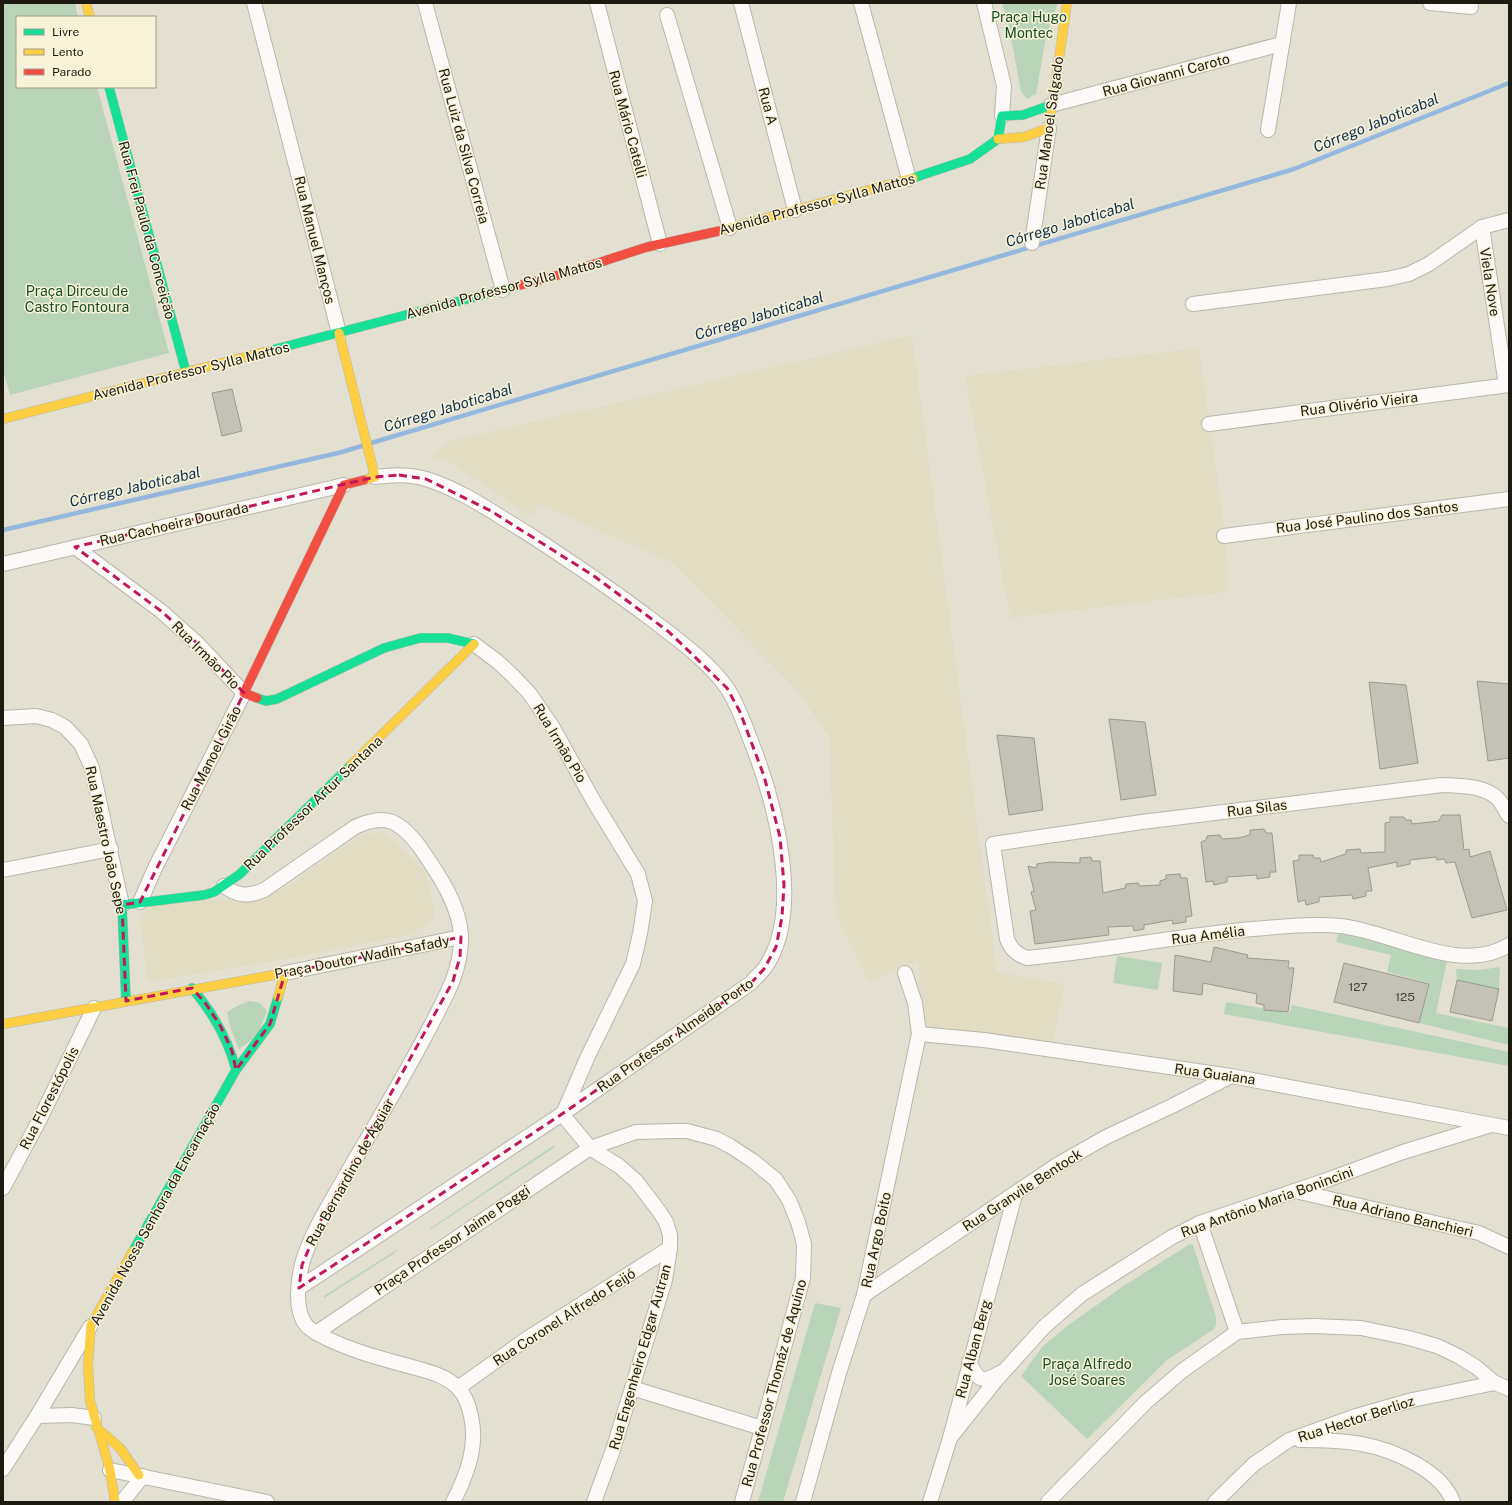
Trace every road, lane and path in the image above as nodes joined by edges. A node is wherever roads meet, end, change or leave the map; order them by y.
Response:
1 (86, 3) edge
2 (254, 3) edge
3 (425, 3) edge
4 (597, 3) edge
5 (741, 3) edge
6 (861, 3) edge
7 (984, 3) edge
8 (1067, 3) edge
9 (1289, 3) edge
10 (1430, 3) edge
11 (1472, 7) dead end
12 (667, 15) dead end
13 (90, 16) edge
14 (1281, 44) junction
15 (109, 88) edge
16 (1051, 105) junction
17 (1002, 116) junction
18 (1049, 128) junction
19 (1268, 130) dead end
20 (998, 139) junction
21 (909, 179) junction
22 (794, 210) junction
23 (1509, 220) edge
24 (1482, 227) junction
25 (730, 228) junction
26 (1032, 243) dead end
27 (660, 244) junction
28 (503, 290) junction
29 (1193, 304) dead end
30 (339, 334) junction
31 (186, 372) junction
32 (1508, 385) edge
33 (4, 416) edge
34 (1209, 424) dead end
35 (375, 477) junction
36 (344, 485) junction
37 (1509, 499) edge
38 (1224, 536) dead end
39 (75, 547) junction
40 (3, 564) edge
41 (474, 644) junction
42 (244, 693) junction
43 (3, 718) edge
44 (1509, 816) edge
45 (993, 844) joint
46 (111, 849) junction
47 (3, 870) edge
48 (224, 886) junction
49 (140, 902) junction
50 (122, 905) junction
51 (461, 937) junction
52 (1509, 944) edge
53 (285, 972) junction
54 (905, 973) dead end
55 (192, 988) junction
56 (126, 1001) junction
57 (94, 1008) junction
58 (3, 1024) edge
59 (919, 1034) junction
60 (236, 1070) junction
61 (1231, 1076) junction
62 (562, 1114) junction
63 (1491, 1125) junction
64 (1509, 1128) edge
65 (590, 1148) junction
66 (3, 1188) edge
67 (1295, 1191) junction
68 (1015, 1195) junction
69 (1200, 1223) junction
70 (1509, 1247) edge
71 (670, 1248) junction
72 (299, 1288) junction
73 (864, 1295) junction
74 (91, 1325) junction
75 (1237, 1332) junction
76 (316, 1333) junction
77 (969, 1362) junction
78 (1004, 1371) junction
79 (1495, 1383) junction
80 (458, 1388) junction
81 (632, 1388) junction
82 (1509, 1389) edge
83 (37, 1416) junction
84 (95, 1422) junction
85 (762, 1428) junction
86 (950, 1438) junction
87 (1289, 1440) junction
88 (3, 1469) edge
89 (110, 1470) junction
90 (141, 1476) junction
91 (115, 1502) edge
92 (122, 1502) edge
93 (267, 1502) edge
94 (453, 1502) edge
95 (594, 1502) edge
96 (742, 1502) edge
97 (803, 1502) edge
98 (930, 1502) edge
99 (1048, 1502) edge
100 (1215, 1502) edge
101 (1453, 1502) edge

1 - 13 street
2 - 30 street, Rua Manuel Manços
3 - 28 street, Rua Luiz da Silva Correia
4 - 27 street, Rua Mário Catelli
5 - 22 street, Rua A
6 - 21 street
7 - 17 street
8 - 16 street, Rua Manoel Salgado
9 - 14 street
10 - 11 street
12 - 25 street
14 - 16 street, Rua Giovanni Caroto
14 - 19 street
15 - 31 street, Rua Frei Paulo da Conceição
16 - 17 street
16 - 18 street, Rua Manoel Salgado
17 - 20 street
18 - 20 street
18 - 26 street, Rua Manoel Salgado
20 - 21 street, Avenida Professor Sylla Mattos
21 - 22 street, Avenida Professor Sylla Mattos
22 - 25 street, Avenida Professor Sylla Mattos
23 - 24 street
24 - 29 street
24 - 32 street, Viela Nove
25 - 27 street, Avenida Professor Sylla Mattos
27 - 28 street, Avenida Professor Sylla Mattos
28 - 30 street, Avenida Professor Sylla Mattos
30 - 31 street, Avenida Professor Sylla Mattos
30 - 35 street, Rua Manuel Manços
31 - 33 street, Avenida Professor Sylla Mattos
32 - 34 street, Rua Olivério Vieira
35 - 36 street, Rua Professor Almeida Porto
35 - 62 street, Rua Professor Almeida Porto
36 - 39 street, Rua Cachoeira Dourada
36 - 42 street, Rua Manoel Girão
37 - 38 street, Rua José Paulino dos Santos
39 - 40 street, Rua Cachoeira Dourada
39 - 42 street, Rua Irmão Pio
41 - 42 street, Rua Irmão Pio
41 - 48 street, Rua Professor Artur Santana
41 - 62 street, Rua Irmão Pio
42 - 49 street, Rua Manoel Girão
43 - 46 street, Rua Maestro João Sepe
44 - 45 street, Rua Silas
45 - 52 street, Rua Amélia
46 - 47 street
46 - 50 street, Rua Maestro João Sepe
48 - 49 street, Rua Professor Artur Santana
48 - 51 street, Praça Doutor Wadih Safady
49 - 50 street, Rua Professor Artur Santana
50 - 56 street, Rua Maestro João Sepe
51 - 53 street, Praça Doutor Wadih Safady
51 - 72 street, Rua Bernardino de Águiar
53 - 55 street, Praça Doutor Wadih Safady
53 - 60 street, Avenida Nossa Senhora da Encarnação
54 - 59 street, Rua Argo Boito
55 - 56 street, Praça Doutor Wadih Safady
55 - 60 street
56 - 57 street, Praça Doutor Wadih Safady
57 - 58 street, Praça Doutor Wadih Safady
57 - 66 street, Rua Florestópolis
59 - 61 street, Rua Guaiana
59 - 73 street, Rua Argo Boito
60 - 74 street, Avenida Nossa Senhora da Encarnação
61 - 63 street, Rua Guaiana
61 - 68 street, Rua Granvile Bentock
62 - 65 street
62 - 72 street
63 - 64 street, Rua Guaiana
63 - 67 street, Rua Antônio Maria Bonincini
65 - 71 street, Rua Engenheiro Edgar Autran
65 - 76 street, Praça Professor Jaime Poggi
65 - 85 street, Rua Professor Thomáz de Aquino
67 - 69 street, Rua Antônio Maria Bonincini
67 - 70 street, Rua Adriano Banchieri
68 - 73 street, Rua Granvile Bentock
68 - 77 street, Rua Alban Berg
69 - 75 street
69 - 78 street, Rua Antônio Maria Bonincini
71 - 80 street, Rua Coronel Alfredo Feijó
71 - 81 street, Rua Engenheiro Edgar Autran
72 - 76 street, Rua Bernardino de Águiar
73 - 97 street, Rua Argo Boito
74 - 83 street
74 - 84 street, Avenida Nossa Senhora da Encarnação
75 - 79 street
75 - 99 street
76 - 80 street, Rua Bernardino de Águiar
77 - 78 street
77 - 86 street, Rua Alban Berg
78 - 86 street, Rua Antônio Maria Bonincini
79 - 82 street
79 - 87 street, Rua Hector Berlioz
80 - 94 street, Rua Bernardino de Águiar
81 - 85 street
81 - 95 street, Rua Engenheiro Edgar Autran
83 - 84 street
83 - 88 street
84 - 89 street, Avenida Nossa Senhora da Encarnação
84 - 90 street
85 - 96 street, Rua Professor Thomáz de Aquino
86 - 98 street, Rua Alban Berg
87 - 100 street, Rua Hector Berlioz
87 - 101 street
89 - 90 street
89 - 91 street, Avenida Nossa Senhora da Encarnação
90 - 92 street
90 - 93 street

